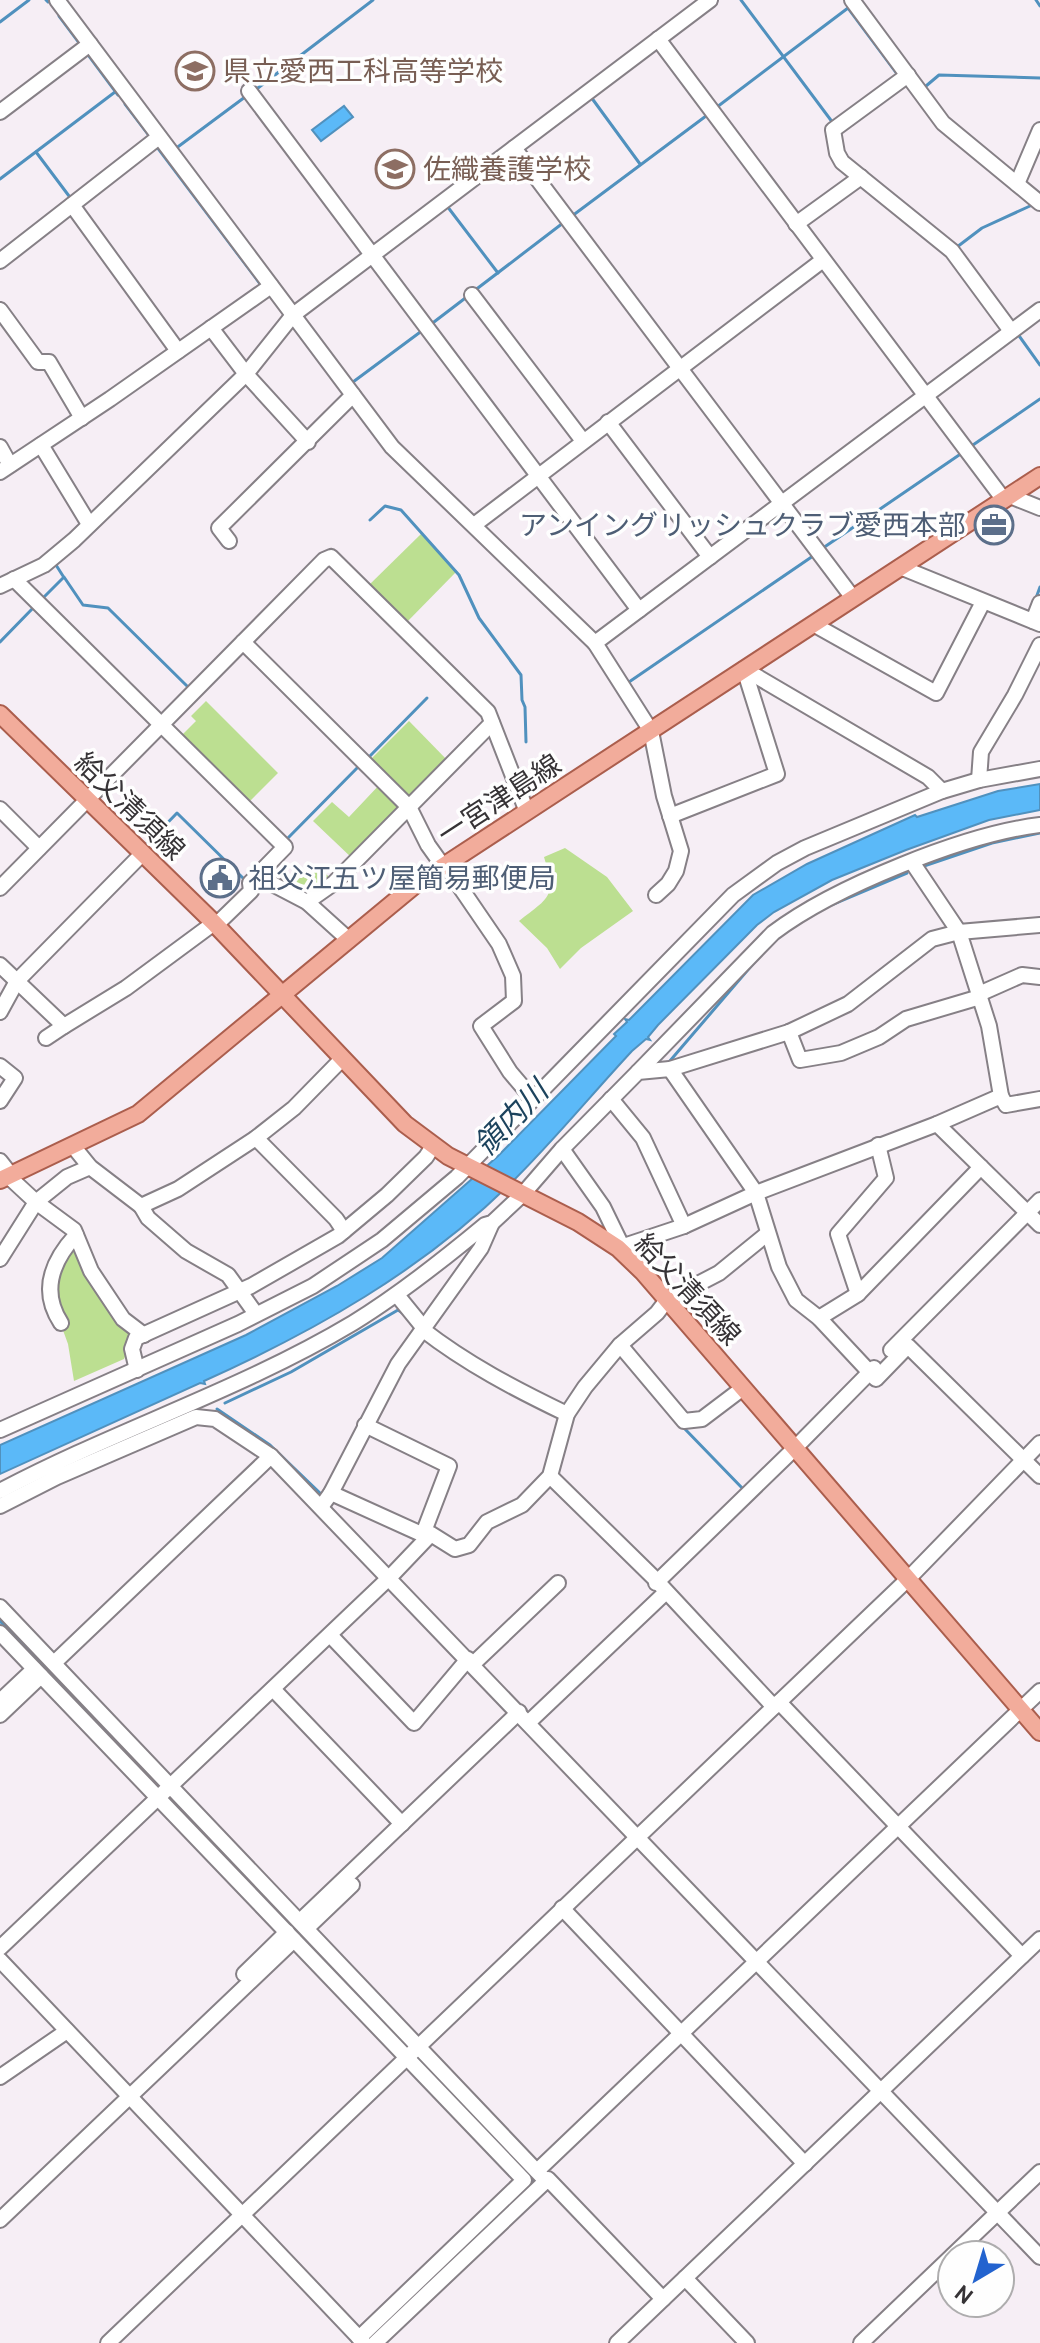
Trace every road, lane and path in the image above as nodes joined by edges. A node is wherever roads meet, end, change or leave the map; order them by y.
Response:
1 (57, 0) edge
2 (710, 0) edge
3 (852, 0) edge
4 (658, 39) junction
5 (90, 44) junction
6 (908, 75) junction
7 (249, 91) dead end
8 (0, 112) edge
9 (1040, 130) edge
10 (159, 137) junction
11 (514, 148) junction
12 (861, 177) junction
13 (1017, 184) junction
14 (1040, 203) edge
15 (72, 205) junction
16 (796, 224) junction
17 (373, 255) junction
18 (823, 260) junction
19 (0, 261) edge
20 (271, 286) junction
21 (472, 295) dead end
22 (0, 310) edge
23 (1040, 310) edge
24 (293, 315) junction
25 (211, 328) junction
26 (1011, 331) junction
27 (178, 351) junction
28 (680, 368) junction
29 (246, 374) junction
30 (353, 395) junction
31 (925, 396) junction
32 (82, 418) junction
33 (608, 422) junction
34 (583, 441) junction
35 (308, 442) junction
36 (41, 445) junction
37 (0, 447) edge
38 (5, 468) edge
39 (538, 476) junction
40 (1040, 476) edge
41 (1007, 498) junction
42 (782, 504) junction
43 (1040, 508) edge
44 (89, 524) junction
45 (474, 525) junction
46 (229, 541) dead end
47 (710, 557) junction
48 (900, 567) junction
49 (14, 579) junction
50 (0, 586) edge
51 (853, 598) junction
52 (983, 602) junction
53 (1040, 603) edge
54 (639, 610) junction
55 (1036, 622) edge
56 (813, 624) junction
57 (243, 642) junction
58 (595, 643) junction
59 (1040, 645) edge
60 (744, 669) junction
61 (0, 714) edge
62 (492, 723) junction
63 (161, 725) junction
64 (651, 731) junction
65 (1040, 769) edge
66 (979, 780) junction
67 (942, 791) junction
68 (87, 800) junction
69 (409, 807) junction
70 (0, 809) edge
71 (527, 812) junction
72 (670, 816) junction
73 (1040, 825) edge
74 (39, 848) junction
75 (142, 854) junction
76 (912, 862) junction
77 (444, 865) junction
78 (257, 876) junction
79 (0, 888) edge
80 (656, 895) dead end
81 (307, 902) junction
82 (215, 924) junction
83 (1040, 925) edge
84 (959, 932) junction
85 (349, 940) junction
86 (0, 965) edge
87 (1040, 977) edge
88 (17, 981) junction
89 (283, 993) junction
90 (979, 996) junction
91 (0, 1012) edge
92 (64, 1026) junction
93 (789, 1032) junction
94 (46, 1038) dead end
95 (342, 1059) junction
96 (0, 1066) edge
97 (670, 1069) junction
98 (638, 1072) junction
99 (1001, 1096) junction
100 (533, 1099) junction
101 (611, 1099) junction
102 (1040, 1099) edge
103 (0, 1101) edge
104 (937, 1124) junction
105 (256, 1138) junction
106 (878, 1145) junction
107 (73, 1146) junction
108 (433, 1146) junction
109 (562, 1149) junction
110 (470, 1166) junction
111 (90, 1167) junction
112 (981, 1167) junction
113 (5, 1173) edge
114 (520, 1193) junction
115 (756, 1193) junction
116 (36, 1202) junction
117 (141, 1206) junction
118 (1036, 1212) edge
119 (492, 1223) junction
120 (684, 1226) junction
121 (344, 1231) junction
122 (767, 1234) junction
123 (76, 1235) junction
124 (620, 1247) junction
125 (0, 1259) edge
126 (241, 1291) junction
127 (858, 1294) junction
128 (397, 1295) junction
129 (667, 1300) junction
130 (256, 1314) junction
131 (819, 1318) junction
132 (61, 1323) dead end
133 (423, 1328) junction
134 (144, 1335) junction
135 (620, 1345) junction
136 (908, 1346) junction
137 (137, 1370) junction
138 (873, 1376) junction
139 (743, 1388) junction
140 (567, 1414) junction
141 (365, 1425) junction
142 (0, 1430) edge
143 (1040, 1443) edge
144 (798, 1452) junction
145 (267, 1453) junction
146 (1024, 1460) junction
147 (550, 1476) junction
148 (1040, 1476) edge
149 (0, 1491) edge
150 (331, 1493) junction
151 (0, 1506) edge
152 (321, 1507) junction
153 (425, 1536) junction
154 (390, 1577) junction
155 (908, 1579) junction
156 (558, 1583) dead end
157 (664, 1591) junction
158 (0, 1607) edge
159 (0, 1633) edge
160 (330, 1635) junction
161 (51, 1660) junction
162 (471, 1662) junction
163 (38, 1672) junction
164 (273, 1689) junction
165 (1040, 1691) edge
166 (0, 1701) edge
167 (1040, 1701) edge
168 (776, 1704) junction
169 (1023, 1713) junction
170 (0, 1715) edge
171 (527, 1721) junction
172 (1040, 1732) edge
173 (171, 1786) junction
174 (158, 1798) junction
175 (402, 1824) junction
176 (901, 1830) junction
177 (638, 1836) junction
178 (562, 1908) junction
179 (304, 1925) junction
180 (291, 1936) junction
181 (1040, 1939) edge
182 (0, 1948) edge
183 (1022, 1956) junction
184 (0, 1960) edge
185 (760, 1964) junction
186 (67, 2031) junction
187 (684, 2037) junction
188 (419, 2046) junction
189 (407, 2058) junction
190 (0, 2077) edge
191 (881, 2091) junction
192 (126, 2094) junction
193 (805, 2164) junction
194 (1040, 2172) edge
195 (542, 2176) junction
196 (1040, 2184) edge
197 (241, 2214) junction
198 (1000, 2216) junction
199 (0, 2220) edge
200 (973, 2239) edge
201 (980, 2239) edge
202 (1040, 2257) edge
203 (936, 2272) edge
204 (685, 2278) junction
205 (936, 2283) edge
206 (663, 2299) junction
207 (360, 2340) edge
208 (108, 2343) edge
209 (375, 2343) edge
210 (617, 2343) edge
211 (747, 2343) edge
212 (861, 2343) edge
213 (874, 2343) edge

1 - 5 street
2 - 4 street
3 - 6 street
4 - 11 street
4 - 16 street
5 - 8 street
5 - 10 street
6 - 12 street
6 - 13 street
7 - 17 street
9 - 13 street
10 - 15 street
10 - 20 street
11 - 17 street
11 - 28 street
12 - 16 street
12 - 26 street
13 - 14 street
15 - 19 street
15 - 27 street
16 - 18 street
17 - 24 street
17 - 39 street
18 - 28 street
18 - 31 street
20 - 24 street
20 - 25 street
21 - 34 street
22 - 32 street
23 - 26 street
24 - 29 street
24 - 30 street
25 - 27 street
25 - 29 street
26 - 31 street
27 - 32 street
28 - 33 street
28 - 42 street
29 - 35 street
29 - 44 street
30 - 35 street
30 - 45 street
31 - 41 street
31 - 42 street
32 - 36 street
33 - 34 street
33 - 47 street
34 - 39 street
35 - 46 street
36 - 38 street
36 - 44 street
37 - 38 street
39 - 45 street
39 - 54 street
40 - 41 main road, 一宮津島線
41 - 43 street
41 - 48 main road, 一宮津島線
42 - 47 street
42 - 51 street
44 - 49 street
45 - 58 street
47 - 54 street
48 - 51 main road, 一宮津島線
48 - 52 street
49 - 50 street
49 - 63 street
51 - 56 main road, 一宮津島線
52 - 55 street
52 - 56 street
53 - 55 street
54 - 58 street
56 - 60 main road, 一宮津島線
57 - 62 street
57 - 63 street
57 - 69 street
58 - 64 street
59 - 66 street
60 - 64 main road, 一宮津島線
60 - 67 street
60 - 72 street
61 - 68 main road, 給父清須線
62 - 69 street
62 - 71 street
63 - 68 street
63 - 78 street
64 - 71 main road, 一宮津島線
64 - 72 street
65 - 66 street
66 - 67 street
67 - 100 street
68 - 74 street
68 - 75 main road, 給父清須線
69 - 77 street
69 - 81 street
70 - 74 street
71 - 77 main road, 一宮津島線
72 - 80 street
73 - 76 street
74 - 79 street
75 - 82 main road, 給父清須線
75 - 88 street
76 - 84 street
76 - 98 street
77 - 85 main road, 一宮津島線
77 - 100 street
78 - 81 street
78 - 82 street
81 - 85 street
82 - 89 main road, 給父清須線
82 - 92 street
83 - 84 street
84 - 90 street
84 - 93 street
85 - 89 main road, 一宮津島線
86 - 88 street
87 - 90 street
88 - 91 street
88 - 92 street
89 - 95 main road, 給父清須線
89 - 107 main road, 一宮津島線
90 - 93 street
90 - 99 street
92 - 94 street
93 - 97 street
95 - 105 street
95 - 108 main road, 給父清須線
96 - 103 street
97 - 98 street
97 - 115 street
98 - 101 street
99 - 102 street
99 - 104 street
100 - 110 street
101 - 109 street
101 - 120 street
104 - 106 street
104 - 112 street
105 - 117 street
105 - 121 street
106 - 115 street
106 - 127 street
107 - 111 street
107 - 113 main road, 一宮津島線
108 - 110 main road, 給父清須線
108 - 121 street
109 - 114 street
109 - 124 street
110 - 114 main road, 給父清須線
110 - 130 street
111 - 116 street
111 - 117 street
112 - 118 street
112 - 127 street
113 - 116 street
114 - 119 street
114 - 124 main road, 給父清須線
115 - 120 street
115 - 122 street
116 - 123 street
116 - 125 street
117 - 126 street
118 - 136 street
118 - 138 street
119 - 128 street
119 - 133 street
120 - 124 street
121 - 126 street
122 - 129 street
122 - 131 street
123 - 132 street
123 - 134 street
124 - 129 main road, 給父清須線
126 - 130 street
126 - 134 street
127 - 131 street
128 - 133 street
128 - 149 street
129 - 135 street
129 - 139 main road, 給父清須線
130 - 137 street
131 - 138 street
133 - 140 street
133 - 141 street
134 - 137 street
135 - 139 street
135 - 140 street
136 - 138 street
136 - 146 street
137 - 142 street
138 - 144 street
139 - 144 main road, 給父清須線
140 - 147 street
141 - 150 street
141 - 153 street
143 - 146 street
144 - 155 main road, 給父清須線
144 - 157 street
145 - 151 street
145 - 152 street
145 - 161 street
146 - 148 street
146 - 155 street
147 - 153 street
147 - 157 street
150 - 152 street
150 - 153 street
152 - 154 street
153 - 154 street
154 - 160 street
154 - 162 street
155 - 168 street
155 - 169 main road, 給父清須線
156 - 162 street
157 - 168 street
157 - 171 street
158 - 161 street
159 - 163 street
160 - 162 street
160 - 164 street
161 - 173 street
162 - 171 street
163 - 166 street
163 - 170 street
163 - 174 street
164 - 173 street
164 - 175 street
165 - 169 street
167 - 169 street
168 - 176 street
168 - 177 street
169 - 172 main road, 給父清須線
169 - 176 street
171 - 175 street
171 - 177 street
171 - 179 street
173 - 174 street
173 - 179 street
174 - 180 street
174 - 182 street
175 - 179 street
176 - 183 street
176 - 185 street
177 - 178 street
177 - 185 street
178 - 187 street
178 - 188 street
179 - 188 street
180 - 189 street
180 - 192 street
181 - 183 street
183 - 191 street
184 - 186 street
185 - 187 street
185 - 191 street
186 - 190 street
186 - 192 street
187 - 193 street
187 - 195 street
188 - 189 street
188 - 195 street
189 - 197 street
189 - 207 street
191 - 193 street
191 - 198 street
192 - 197 street
192 - 199 street
193 - 204 street
194 - 198 street
195 - 206 street
195 - 209 street
196 - 198 street
197 - 207 street
197 - 208 street
198 - 200 street
198 - 201 street
198 - 202 street
203 - 212 street
204 - 206 street
204 - 211 street
205 - 213 street
206 - 210 street

